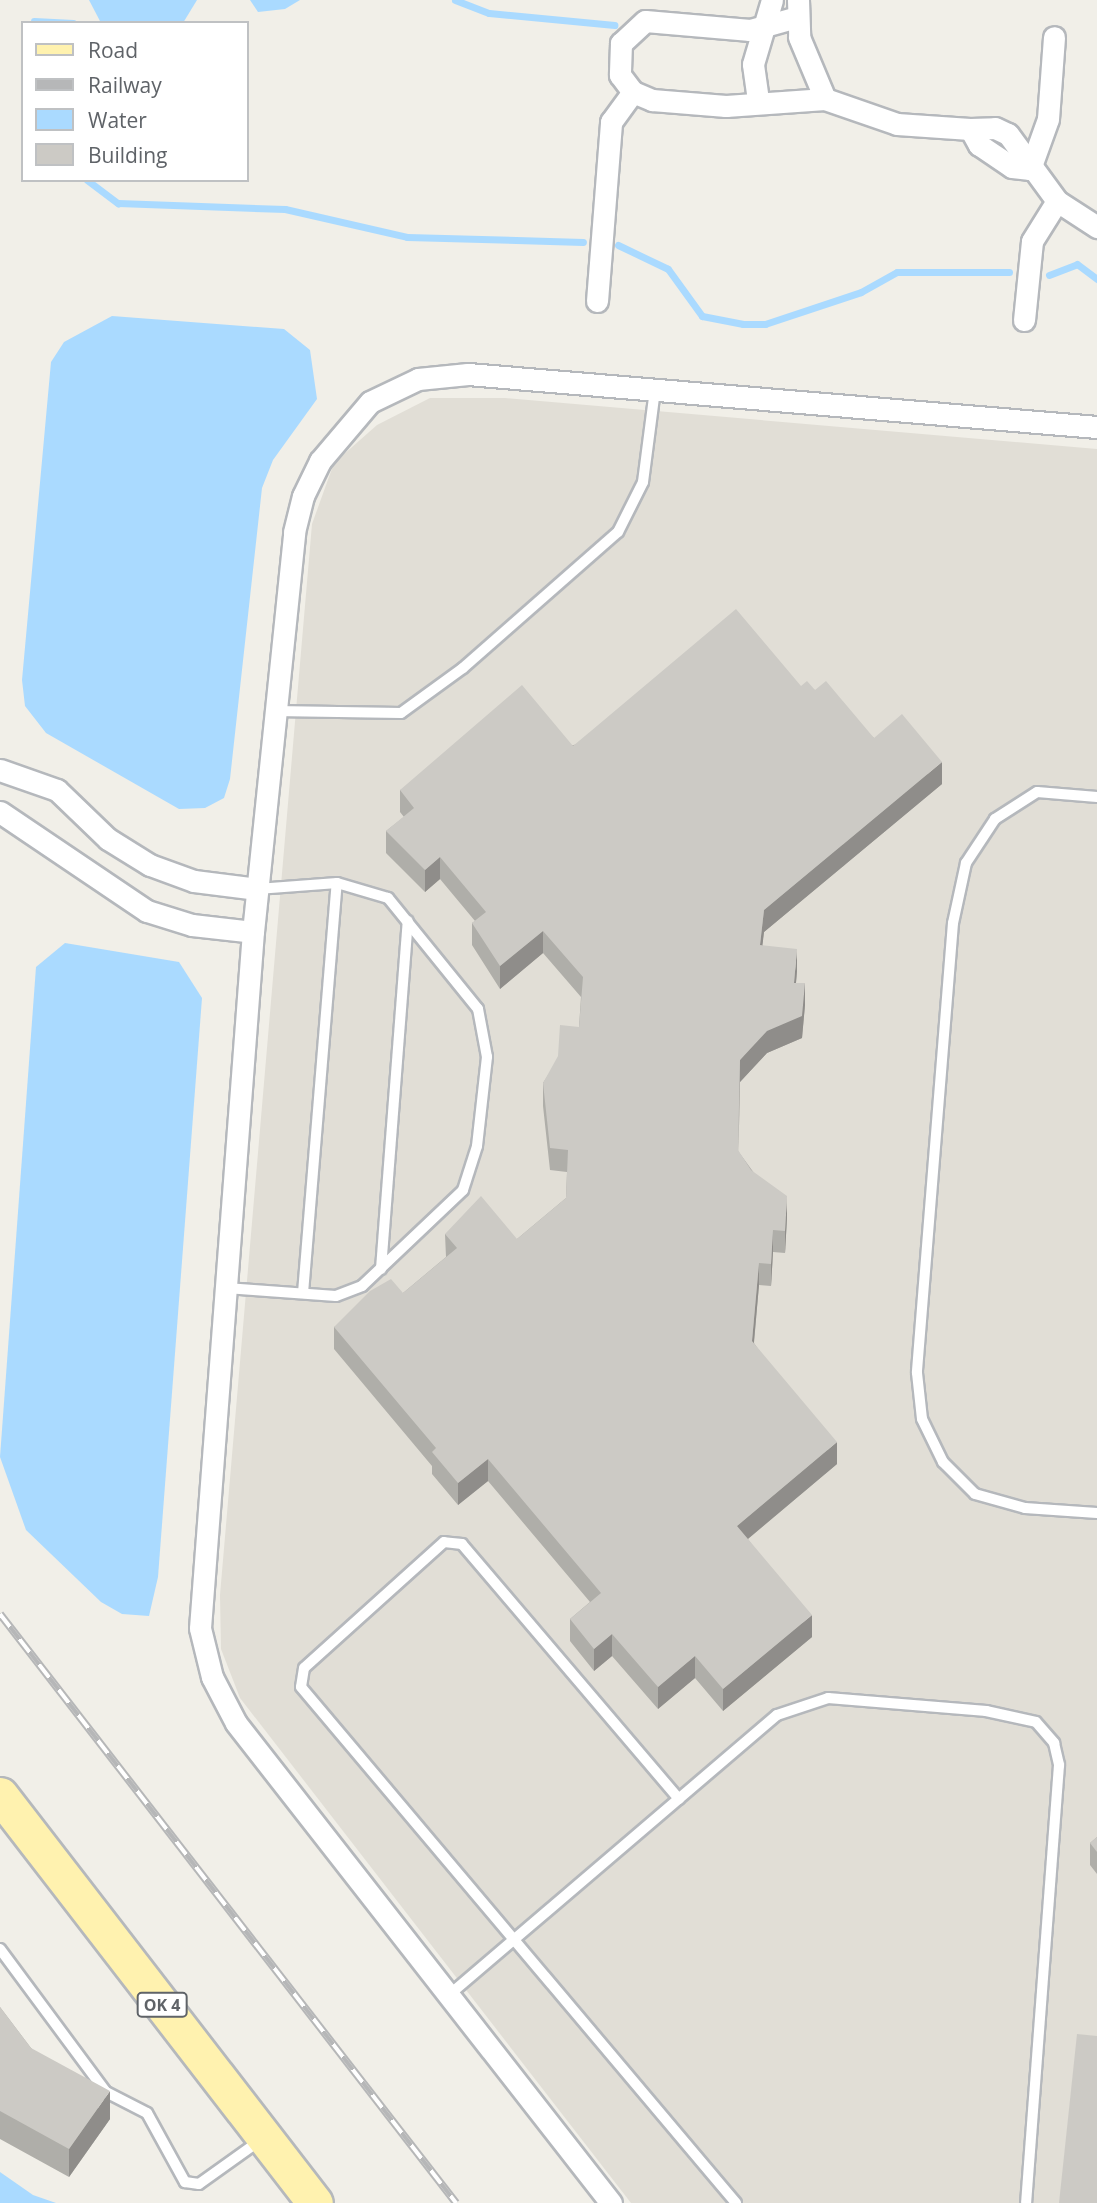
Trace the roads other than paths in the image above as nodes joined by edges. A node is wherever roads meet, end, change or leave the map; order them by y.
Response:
1 (772, 0) edge
2 (798, 8) edge
3 (765, 28) junction
4 (1054, 37) dead end
5 (633, 92) junction
6 (825, 99) junction
7 (758, 100) junction
8 (1030, 169) junction
9 (1057, 201) junction
10 (1097, 227) edge
11 (597, 301) dead end
12 (1024, 320) dead end
13 (655, 390) junction
14 (1097, 427) edge
15 (275, 711) junction
16 (0, 770) edge
17 (1097, 797) edge
18 (0, 812) edge
19 (337, 883) junction
20 (257, 889) junction
21 (408, 922) junction
22 (253, 932) junction
23 (381, 1269) junction
24 (226, 1288) junction
25 (303, 1293) junction
26 (1097, 1513) edge
27 (0, 1795) edge
28 (679, 1798) junction
29 (514, 1940) junction
30 (0, 1949) edge
31 (449, 1995) junction
32 (264, 2137) junction
33 (315, 2203) edge
34 (611, 2203) edge
35 (736, 2203) edge
36 (1026, 2203) edge

1 - 3 street
2 - 3 street
2 - 6 street
3 - 5 street
3 - 7 street
4 - 8 street
5 - 7 street
5 - 11 street
6 - 7 street
6 - 8 street
8 - 9 street
9 - 10 street
9 - 12 street
13 - 14 street
13 - 15 lane
13 - 15 street
15 - 20 street
16 - 20 street
17 - 26 lane
18 - 22 street
19 - 20 lane
19 - 21 lane
19 - 25 lane
20 - 22 street
21 - 23 lane
21 - 23 lane
22 - 24 street
23 - 25 lane
24 - 25 lane
24 - 31 street
27 - 32 main road, OK 4
28 - 29 lane
28 - 29 lane
28 - 36 lane
29 - 31 lane
29 - 35 lane
30 - 32 lane
31 - 34 street
32 - 33 main road, OK 4

